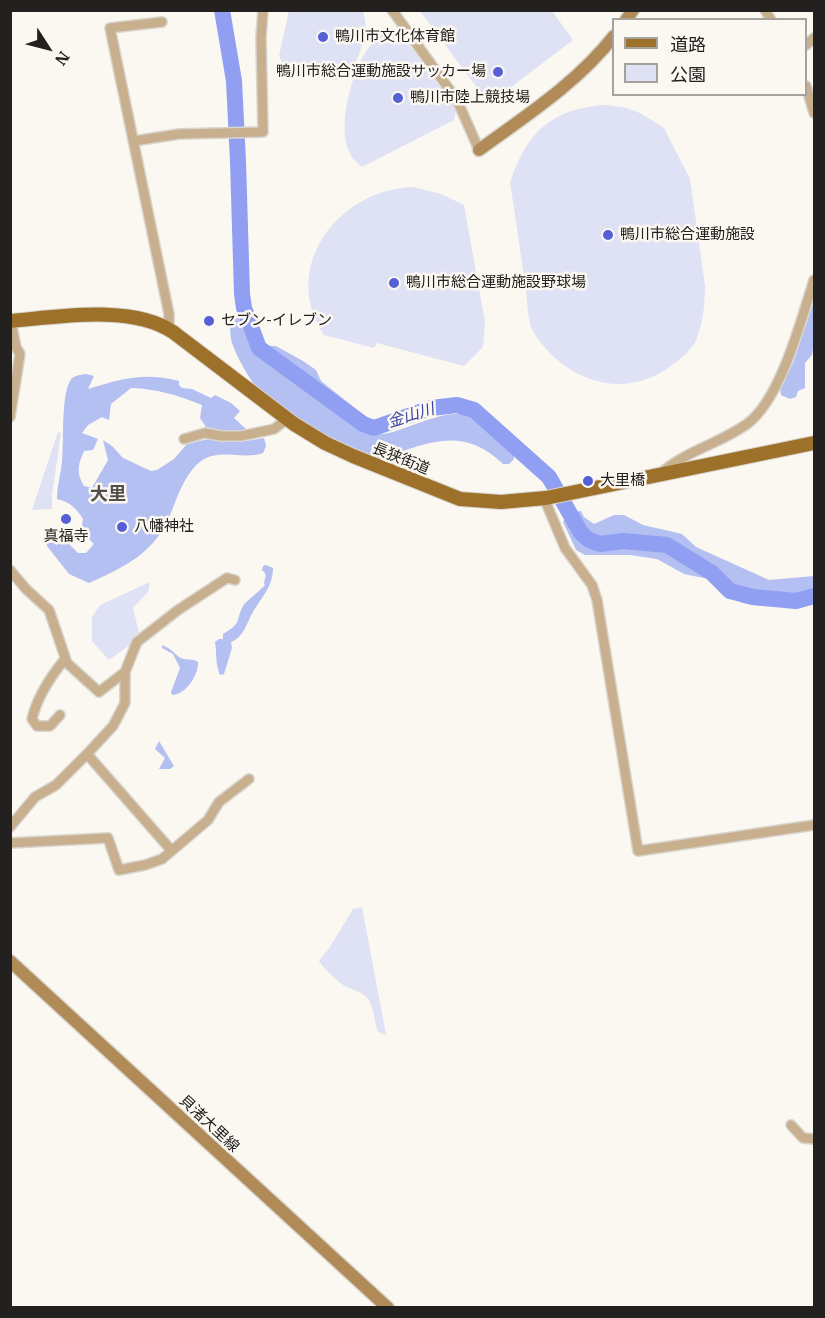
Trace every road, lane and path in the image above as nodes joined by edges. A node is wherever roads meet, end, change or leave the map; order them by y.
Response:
1 (263, 10) edge
2 (392, 10) edge
3 (162, 22) dead end
4 (612, 38) edge
5 (809, 89) edge
6 (814, 113) edge
7 (134, 141) junction
8 (479, 150) joint
9 (814, 280) edge
10 (11, 321) edge
11 (169, 329) junction
12 (10, 417) edge
13 (287, 419) junction
14 (184, 439) dead end
15 (814, 443) edge
16 (657, 476) junction
17 (545, 498) junction
18 (10, 570) edge
19 (235, 580) dead end
20 (65, 659) junction
21 (125, 672) junction
22 (60, 715) dead end
23 (87, 754) junction
24 (249, 779) dead end
25 (814, 825) edge
26 (10, 827) edge
27 (10, 843) edge
28 (171, 850) junction
29 (10, 961) edge
30 (791, 1125) dead end
31 (814, 1139) edge
32 (388, 1308) edge

1 - 7 street
2 - 8 street
3 - 7 street
4 - 8 street
5 - 6 street
7 - 11 street
9 - 16 street
10 - 11 main road, 長狭街道
10 - 12 street
11 - 13 main road, 長狭街道
13 - 14 street
13 - 17 main road, 長狭街道
15 - 16 main road, 長狭街道
16 - 17 main road, 長狭街道
17 - 25 street
18 - 20 street
19 - 21 street
20 - 21 street
20 - 22 street
21 - 23 street
23 - 26 street
23 - 28 street
24 - 28 street
27 - 28 street
29 - 32 street, 貝渚大里線
30 - 31 street

